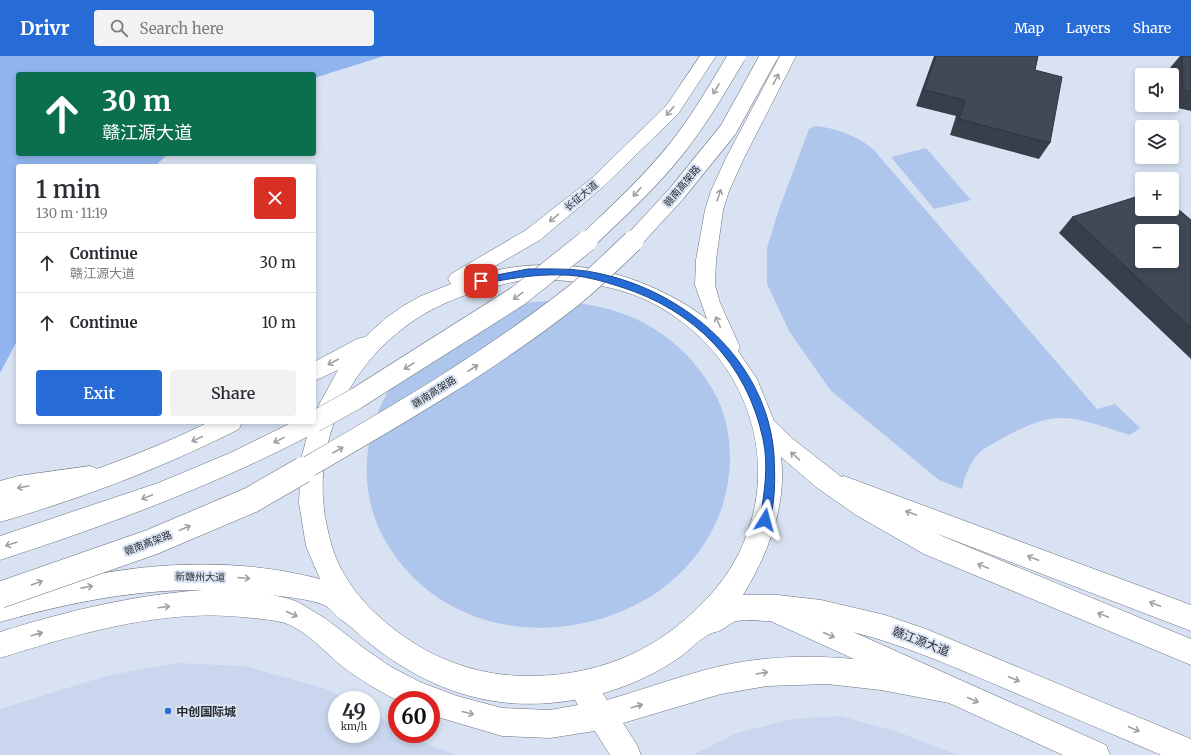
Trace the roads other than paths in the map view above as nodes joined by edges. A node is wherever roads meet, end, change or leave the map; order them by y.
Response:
1 (708, 56) edge
2 (737, 56) edge
3 (769, 56) edge
4 (788, 56) edge
5 (425, 303) junction
6 (377, 338) junction
7 (740, 370) junction
8 (316, 371) edge
9 (758, 403) junction
10 (316, 421) edge
11 (227, 424) edge
12 (310, 424) edge
13 (117, 473) junction
14 (822, 479) junction
15 (0, 492) edge
16 (0, 510) edge
17 (0, 548) edge
18 (4, 598) edge
19 (768, 608) junction
20 (1191, 618) edge
21 (384, 641) junction
22 (0, 645) edge
23 (1191, 652) edge
24 (649, 662) junction
25 (581, 685) junction
26 (949, 689) junction
27 (408, 691) edge
28 (440, 704) edge
29 (601, 716) junction
30 (1191, 753) edge
31 (627, 755) edge
32 (1096, 755) edge

1 -> 5 main road, 长征大道
2 -> 10 main road, bridge
18 -> 3 main road, 赣南高架路, bridge
7 -> 4 main road
5 - 6 main road
5 - 7 main road
6 -> 8 main road
6 - 21 main road
7 - 9 main road
14 -> 9 main road
9 - 24 main road
11 -> 13 main road
12 -> 17 main road, bridge
13 -> 15 main road
13 - 16 main road
20 -> 14 main road
23 -> 14 main road
18 -> 21 main road, 新赣州大道
19 - 24 main road, 赣江源大道
19 -> 26 main road
19 -> 30 main road, 赣江源大道
21 - 25 main road
22 -> 27 main road
24 - 25 main road
25 - 29 main road
29 -> 26 main road
26 -> 32 main road
28 -> 29 main road
29 - 31 main road

